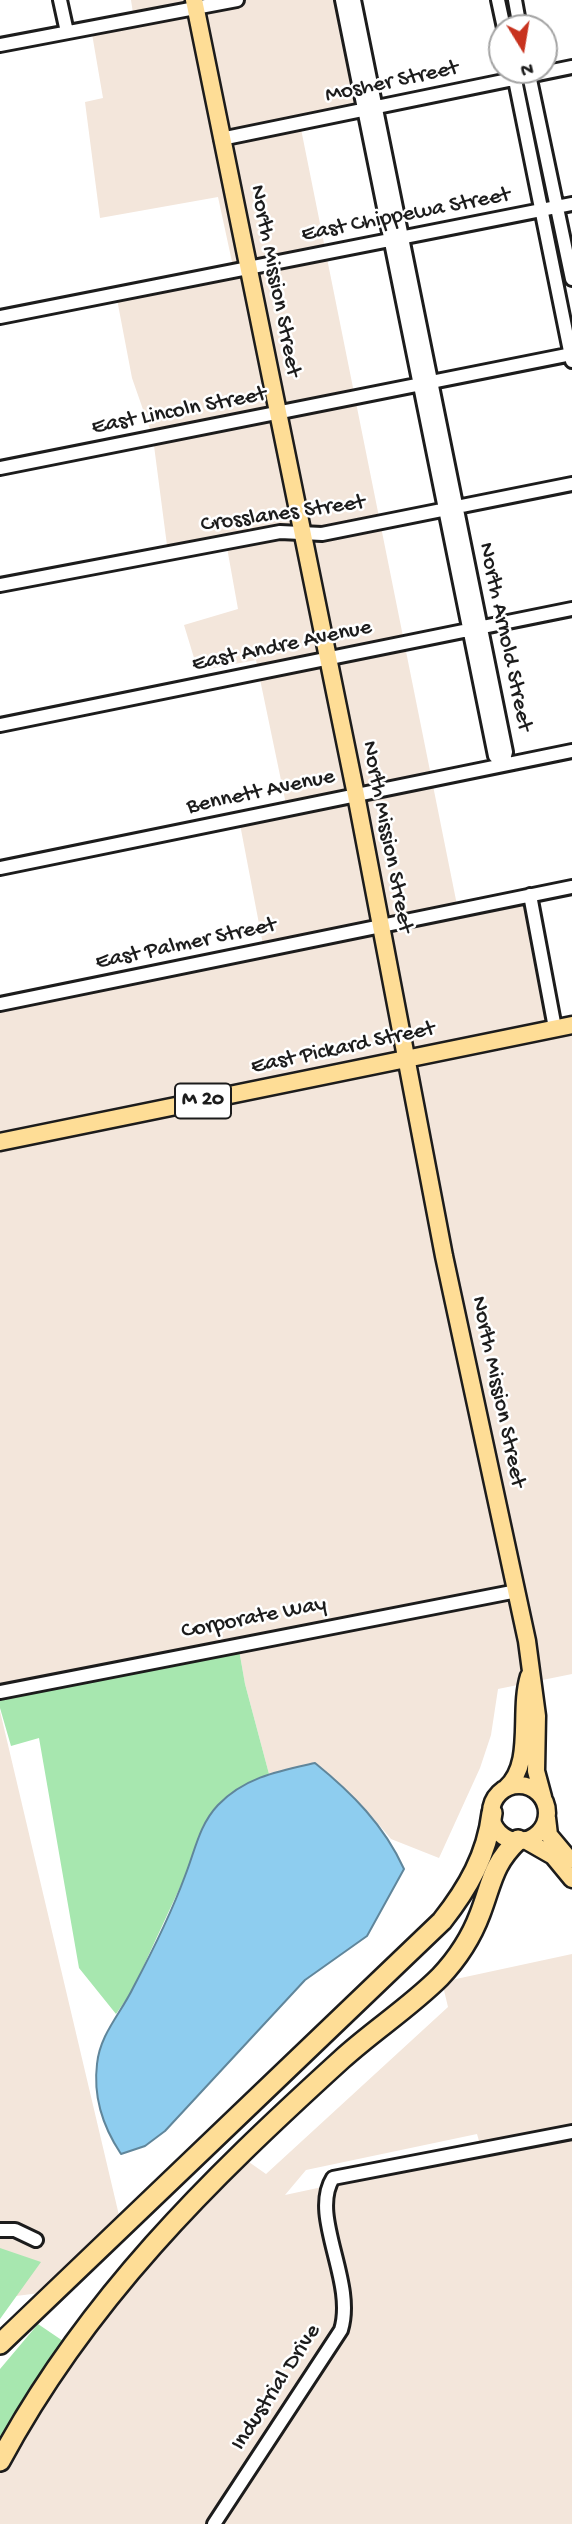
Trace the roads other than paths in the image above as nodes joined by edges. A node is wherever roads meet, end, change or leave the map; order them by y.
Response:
1 (60, 0) edge
2 (237, 0) edge
3 (342, 0) edge
4 (354, 0) edge
5 (194, 4) edge
6 (67, 32) junction
7 (0, 45) edge
8 (488, 80) edge
9 (516, 84) edge
10 (531, 84) edge
11 (370, 110) junction
12 (221, 139) junction
13 (572, 204) edge
14 (557, 208) junction
15 (541, 211) junction
16 (396, 240) junction
17 (248, 268) junction
18 (572, 279) edge
19 (0, 317) edge
20 (572, 357) edge
21 (426, 384) junction
22 (277, 414) junction
23 (0, 468) edge
24 (572, 484) edge
25 (450, 509) junction
26 (301, 532) junction
27 (0, 585) edge
28 (572, 609) edge
29 (474, 628) junction
30 (328, 659) junction
31 (0, 725) edge
32 (572, 751) edge
33 (503, 764) junction
34 (356, 795) junction
35 (0, 868) edge
36 (572, 887) edge
37 (530, 895) junction
38 (380, 927) junction
39 (0, 1004) edge
40 (572, 1025) edge
41 (555, 1028) junction
42 (405, 1059) junction
43 (0, 1142) edge
44 (517, 1591) junction
45 (530, 1674) junction
46 (0, 1692) edge
47 (506, 1788) junction
48 (543, 1797) junction
49 (492, 1814) junction
50 (547, 1817) junction
51 (522, 1840) junction
52 (572, 1862) edge
53 (572, 1879) edge
54 (572, 2132) edge
55 (0, 2230) edge
56 (36, 2240) dead end
57 (0, 2344) edge
58 (0, 2461) edge
59 (214, 2524) edge

1 - 6 street
2 - 5 street
3 - 11 street, North Arnold Street
4 - 11 street, North Arnold Street
5 - 6 street
5 - 12 main road, North Mission Street
6 - 7 street
8 - 11 street, Mosher Street
9 - 15 street
10 - 14 street
11 - 12 street, Mosher Street
11 - 16 street, North Arnold Street
12 - 17 main road, North Mission Street
13 - 14 street, East Chippewa Street
14 - 15 street, East Chippewa Street
14 - 18 street
15 - 16 street, East Chippewa Street
15 - 20 street
16 - 17 street, East Chippewa Street
16 - 21 street, North Arnold Street
17 - 19 street, East Chippewa Street
17 - 22 main road, North Mission Street
20 - 21 street, East Lincoln Street
21 - 22 street, East Lincoln Street
21 - 25 street, North Arnold Street
22 - 23 street, East Lincoln Street
22 - 26 main road, North Mission Street
24 - 25 street, Crosslanes Street
25 - 26 street, Crosslanes Street
25 - 29 street, North Arnold Street
26 - 27 street, Crosslanes Street
26 - 30 main road, North Mission Street
28 - 29 street, East Andre Avenue
29 - 30 street, East Andre Avenue
29 - 33 street, North Arnold Street
30 - 31 street, East Andre Avenue
30 - 34 main road, North Mission Street
32 - 33 street, Bennett Avenue
33 - 34 street, Bennett Avenue
34 - 35 street, Bennett Avenue
34 - 38 main road, North Mission Street
36 - 37 street, East Palmer Street
37 - 38 street, East Palmer Street
37 - 41 street
38 - 39 street, East Palmer Street
38 - 42 main road, North Mission Street
40 - 41 main road, East Pickard Street
41 - 42 main road, East Pickard Street
42 - 43 main road, East Pickard Street / M 20
42 - 44 main road, North Mission Street
44 - 45 main road, North Mission Street
44 - 46 street, Corporate Way
45 - 47 main road, North Mission Street
45 - 48 main road, North Mission Street
47 - 48 main road
47 - 49 main road, North Mission Street
48 - 50 main road, North Mission Street
49 - 51 main road
49 - 57 highway
50 - 51 main road
50 - 52 main road, North Mission Street
51 - 53 main road
51 - 58 highway
54 - 59 street, Industrial Drive
55 - 56 street

